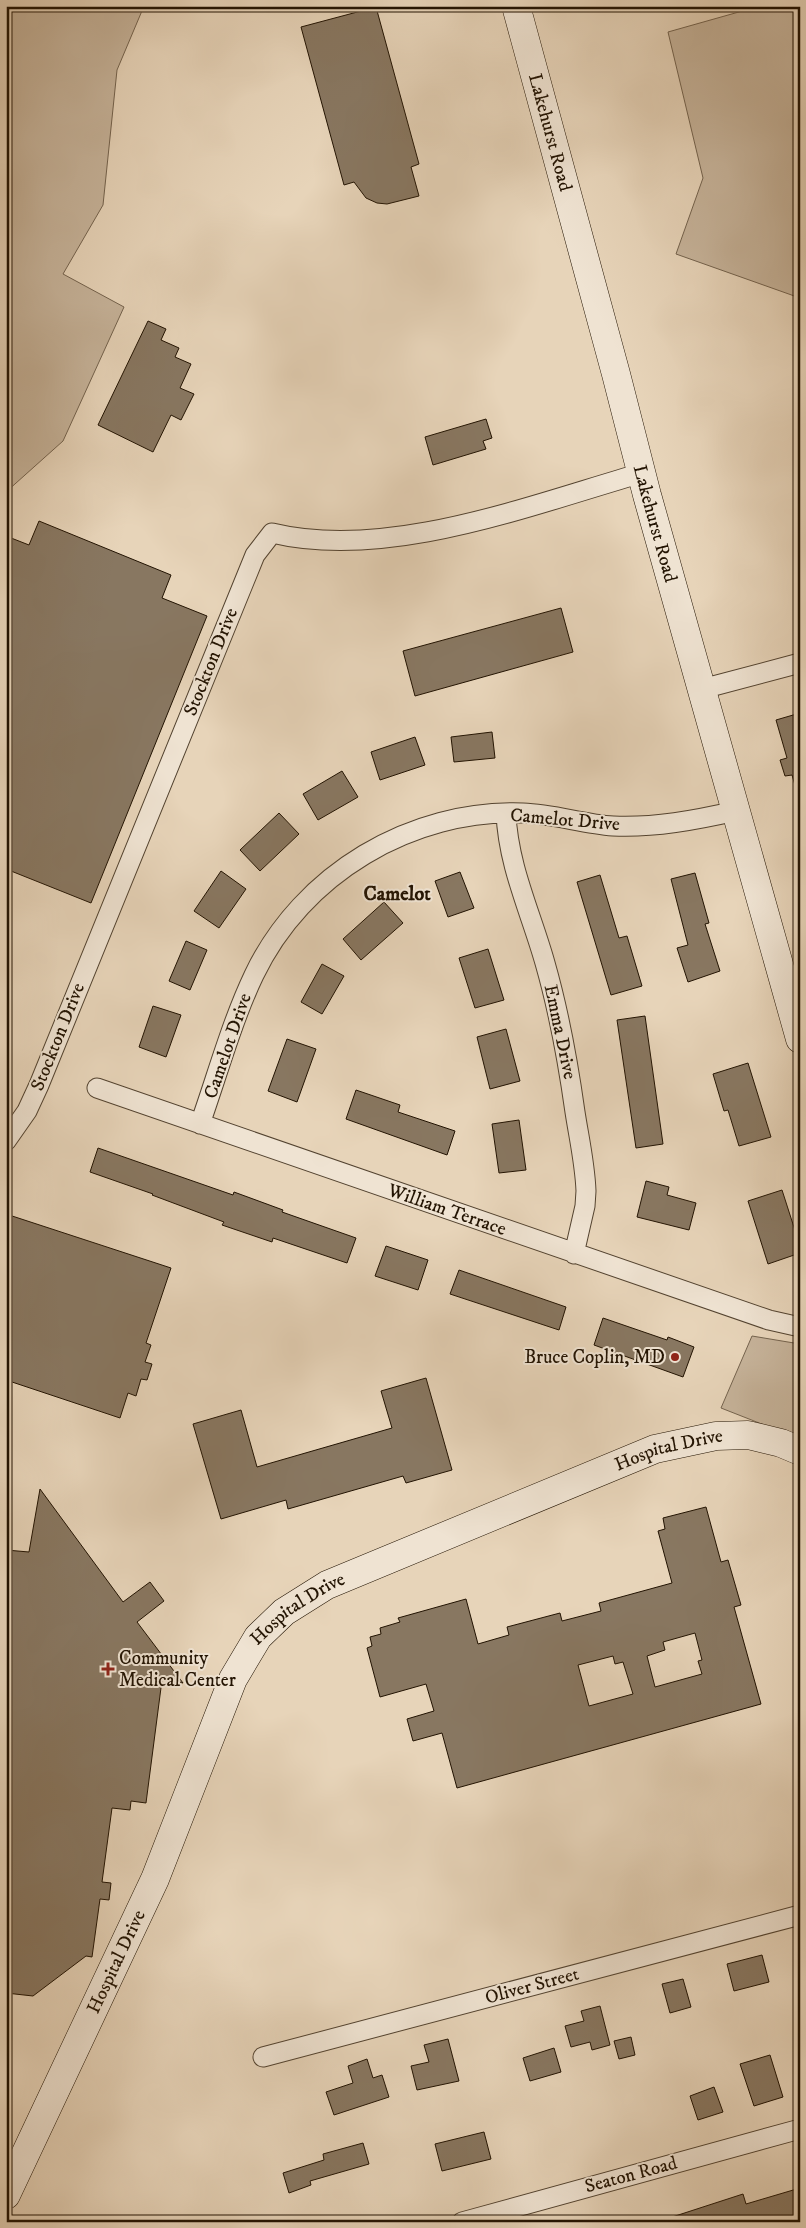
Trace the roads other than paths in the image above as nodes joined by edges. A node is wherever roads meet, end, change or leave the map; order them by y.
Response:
1 (516, 6) edge
2 (642, 473) junction
3 (800, 663) edge
4 (702, 689) junction
5 (736, 811) junction
6 (506, 813) junction
7 (800, 1040) edge
8 (97, 1088) dead end
9 (200, 1124) junction
10 (6, 1141) edge
11 (574, 1254) junction
12 (800, 1327) edge
13 (800, 1452) edge
14 (800, 1915) edge
15 (263, 2057) dead end
16 (800, 2129) edge
17 (6, 2195) edge
18 (462, 2222) edge

1 - 2 street, Lakehurst Road
2 - 4 street, Lakehurst Road
2 - 10 street, Stockton Drive
3 - 4 street
4 - 5 street, Lakehurst Road
5 - 6 street, Camelot Drive
5 - 7 street, Lakehurst Road
6 - 9 street, Camelot Drive
6 - 11 street, Emma Drive
8 - 9 street, William Terrace
9 - 11 street, William Terrace
11 - 12 street, William Terrace
13 - 17 street, Hospital Drive
14 - 15 street, Oliver Street
16 - 18 street, Seaton Road

